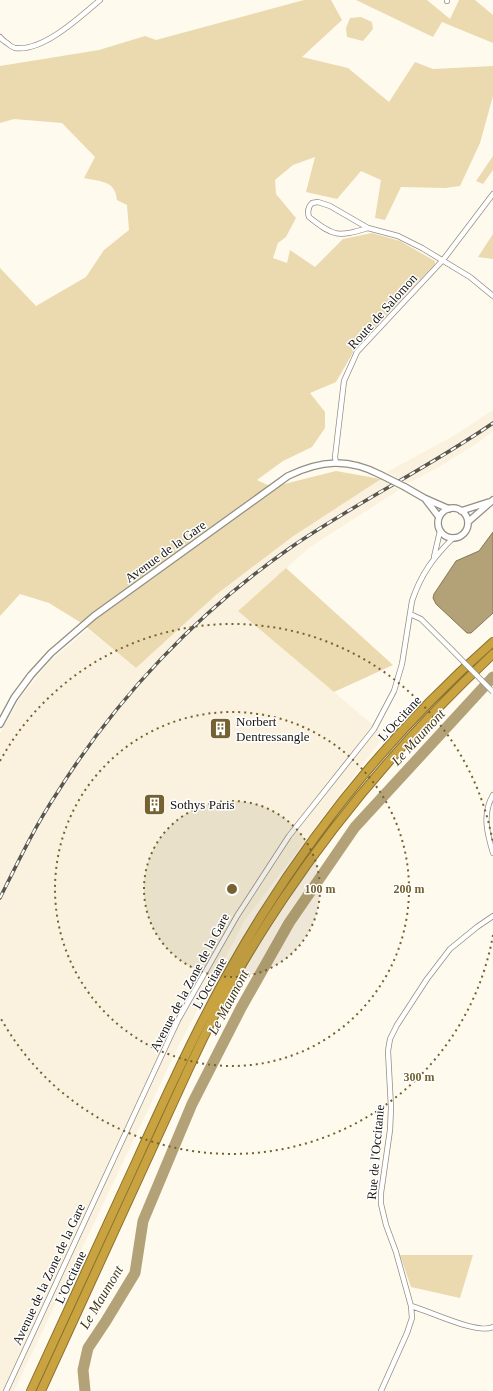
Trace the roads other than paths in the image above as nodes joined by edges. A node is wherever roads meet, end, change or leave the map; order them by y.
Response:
1 (100, 0) edge
2 (0, 37) edge
3 (493, 194) edge
4 (368, 228) junction
5 (444, 260) junction
6 (493, 296) edge
7 (336, 463) junction
8 (424, 498) junction
9 (492, 501) edge
10 (449, 509) junction
11 (461, 511) junction
12 (439, 517) junction
13 (468, 522) junction
14 (440, 531) junction
15 (453, 538) junction
16 (433, 559) junction
17 (410, 614) junction
18 (493, 642) edge
19 (493, 654) edge
20 (493, 692) edge
21 (0, 724) edge
22 (493, 795) edge
23 (493, 853) edge
24 (493, 916) edge
25 (411, 1306) junction
26 (493, 1327) edge
27 (6, 1391) edge
28 (31, 1391) edge
29 (40, 1391) edge
30 (381, 1391) edge

1 - 2 street
3 - 5 street, Route de Salomon
4 - 4 street
4 - 5 street
5 - 6 street
5 - 7 street, Route de Salomon
7 - 8 street, Avenue de la Gare, bridge
7 - 21 street, Avenue de la Gare
8 - 10 street
8 - 12 street
9 - 11 street
9 - 13 street
10 - 11 street
10 - 12 street
11 - 13 street
12 - 14 street
13 - 15 street
14 - 15 street
14 - 16 street, Avenue de la Zone de la Gare
15 - 16 street, Avenue de la Zone de la Gare
16 - 17 street, Avenue de la Zone de la Gare
17 - 20 street, bridge
17 - 27 street, Avenue de la Zone de la Gare
18 - 28 highway, L'Occitane
19 - 29 highway, L'Occitane
22 - 23 street
24 - 25 street, Rue de l'Occitanie
25 - 26 street
25 - 30 street, Rue de l'Occitanie

